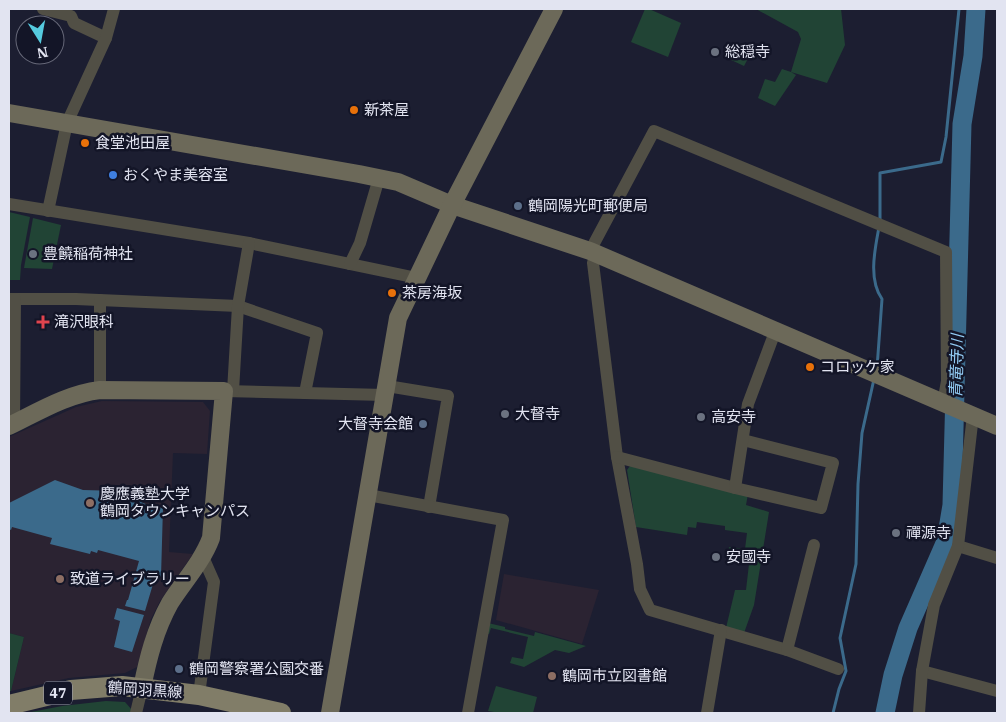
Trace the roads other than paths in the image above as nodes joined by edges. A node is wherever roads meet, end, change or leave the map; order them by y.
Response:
1 (44, 9) edge
2 (114, 9) edge
3 (554, 9) edge
4 (106, 38) junction
5 (9, 113) edge
6 (67, 123) junction
7 (379, 178) junction
8 (9, 204) edge
9 (452, 205) junction
10 (48, 211) junction
11 (249, 243) junction
12 (593, 253) junction
13 (350, 264) junction
14 (417, 278) junction
15 (12, 299) edge
16 (100, 300) junction
17 (238, 306) junction
18 (775, 332) junction
19 (100, 390) junction
20 (386, 390) junction
21 (229, 391) junction
22 (305, 393) junction
23 (943, 403) junction
24 (973, 416) junction
25 (11, 425) edge
26 (997, 426) edge
27 (743, 440) junction
28 (617, 457) junction
29 (735, 488) junction
30 (368, 496) junction
31 (429, 507) junction
32 (814, 545) dead end
33 (958, 546) junction
34 (203, 558) junction
35 (997, 558) edge
36 (721, 630) junction
37 (787, 650) junction
38 (838, 669) dead end
39 (922, 671) junction
40 (142, 688) junction
41 (997, 692) edge
42 (199, 695) junction
43 (9, 705) edge
44 (136, 713) edge
45 (281, 713) edge
46 (330, 713) edge
47 (468, 713) edge
48 (708, 713) edge
49 (919, 713) edge

1 - 4 street
2 - 4 street
3 - 9 street
4 - 6 street
5 - 6 street
6 - 7 street
6 - 10 street
7 - 9 street
7 - 13 street
8 - 10 street
9 - 12 street
9 - 14 street
10 - 11 street
11 - 13 street
11 - 17 street
12 - 18 street
12 - 23 street
12 - 28 street
13 - 14 street
14 - 20 street
15 - 16 street
15 - 25 street
16 - 17 street
16 - 19 street
17 - 21 street
17 - 22 street
18 - 23 street
18 - 27 street
19 - 21 street
19 - 25 street
20 - 22 street
20 - 30 street
20 - 31 street
21 - 22 street
21 - 34 street
23 - 24 street
24 - 26 street
24 - 33 street
27 - 29 street
27 - 29 street
28 - 29 street
28 - 36 street
30 - 31 street
30 - 46 street
31 - 47 street
32 - 37 street
33 - 35 street
33 - 39 street
34 - 40 street
34 - 42 street
36 - 37 street
36 - 48 street
37 - 38 street
39 - 41 street
39 - 49 street
40 - 42 main road, 鶴岡羽黒線 / 47
40 - 43 main road, 鶴岡羽黒線 / 47
40 - 44 street
42 - 45 main road, 鶴岡羽黒線 / 47

